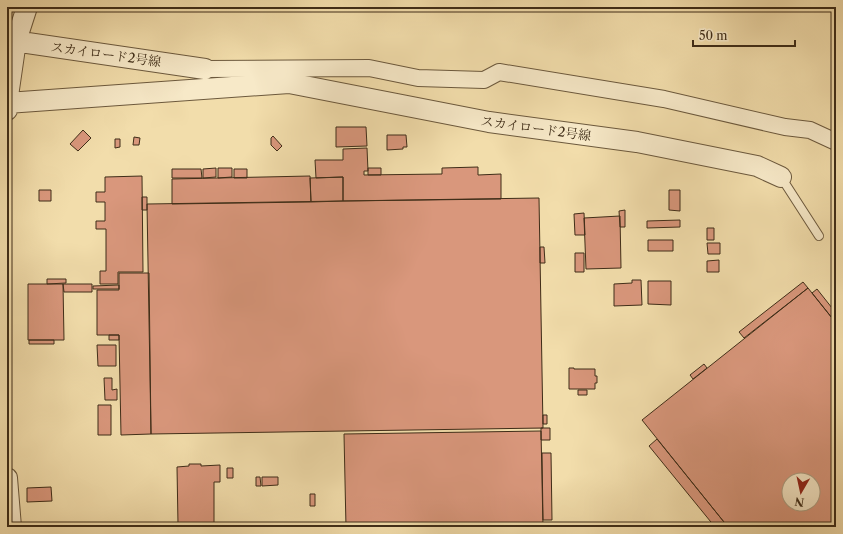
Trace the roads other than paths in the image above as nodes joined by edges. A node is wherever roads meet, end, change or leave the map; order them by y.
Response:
1 (27, 7) edge
2 (12, 40) edge
3 (205, 69) joint
4 (7, 103) edge
5 (7, 110) edge
6 (836, 142) edge
7 (780, 178) joint
8 (819, 236) dead end
9 (7, 478) edge
10 (11, 527) edge

1 - 2 street
2 - 3 street, スカイロード2号線
2 - 4 street
3 - 6 street
4 - 5 street
4 - 7 street, スカイロード2号線
7 - 8 lane
9 - 10 street

